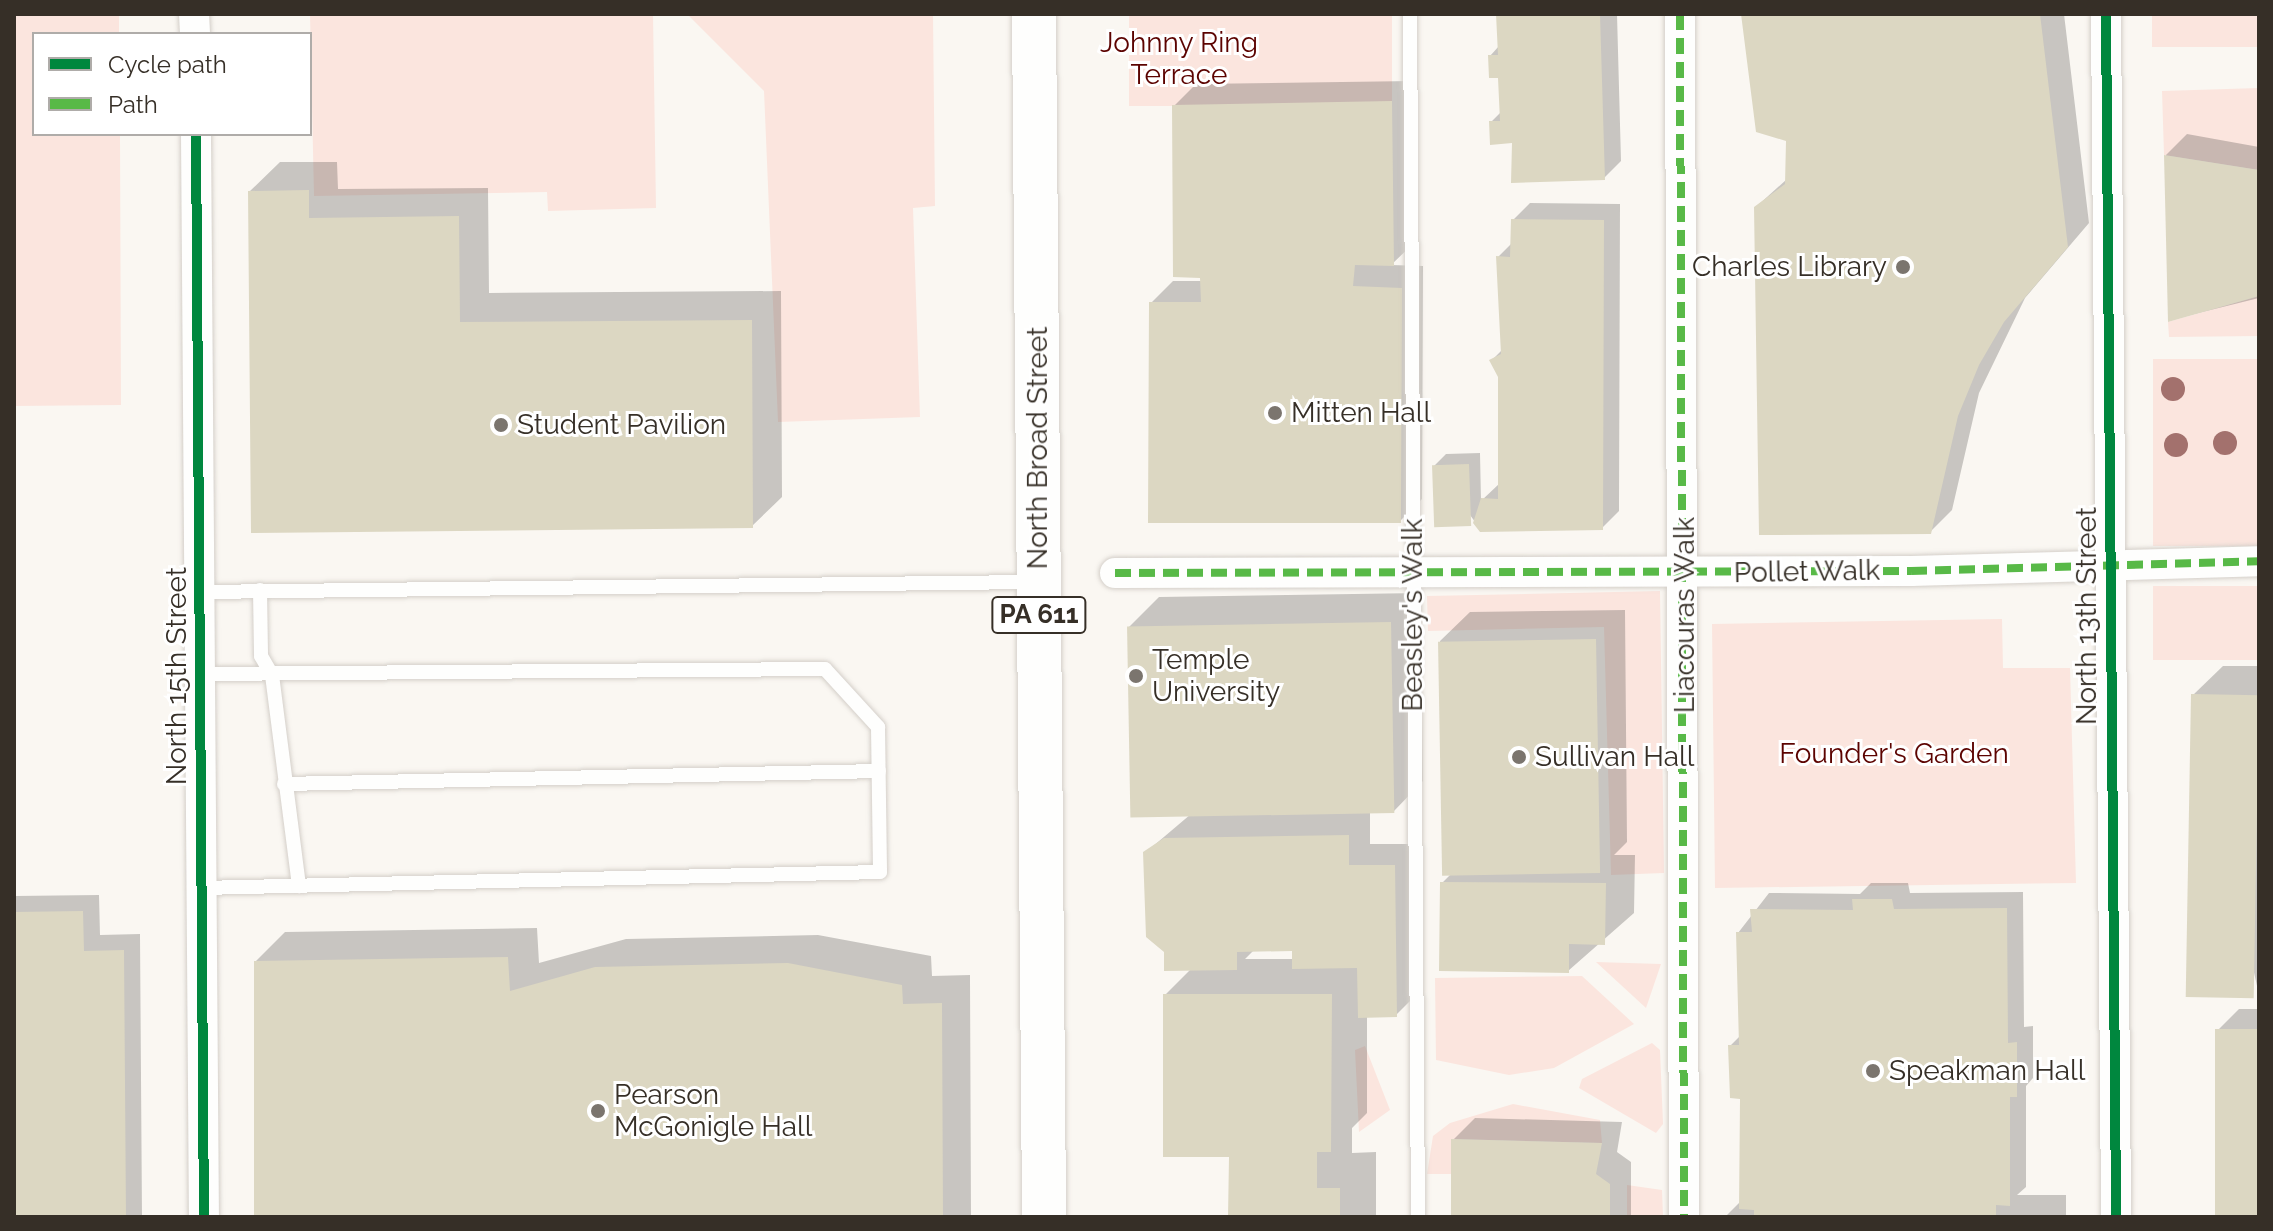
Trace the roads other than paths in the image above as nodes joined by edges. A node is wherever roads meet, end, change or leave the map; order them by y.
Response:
1 (1034, 14) edge
2 (1410, 14) edge
3 (1680, 14) edge
4 (2106, 14) edge
5 (196, 136) edge
6 (2259, 561) edge
7 (2110, 562) junction
8 (1413, 570) junction
9 (1115, 573) dead end
10 (1685, 573) junction
11 (1039, 582) junction
12 (260, 590) junction
13 (200, 592) junction
14 (201, 674) junction
15 (272, 675) junction
16 (879, 771) junction
17 (284, 784) junction
18 (299, 886) junction
19 (202, 888) junction
20 (204, 1217) edge
21 (1044, 1217) edge
22 (1418, 1217) edge
23 (1684, 1217) edge
24 (2116, 1217) edge

1 - 11 main road, North Broad Street / PA 611
2 - 8 lane, Beasley's Walk
3 - 10 street, Liacouras Walk
4 - 7 street, North 13th Street
5 - 13 street, North 15th Street
6 - 7 street, Pollet Walk
7 - 10 street, Pollet Walk
7 - 24 street, North 13th Street
8 - 9 street, Pollet Walk
8 - 10 street, Pollet Walk
8 - 22 lane, Beasley's Walk
10 - 23 street, Liacouras Walk
11 - 12 lane
11 - 21 main road, North Broad Street / PA 611
12 - 13 lane
12 - 15 lane
13 - 14 street, North 15th Street
14 - 15 lane
14 - 19 street, North 15th Street
15 - 16 lane
15 - 17 lane
16 - 17 lane
16 - 18 lane
17 - 18 lane
18 - 19 lane
19 - 20 street, North 15th Street

